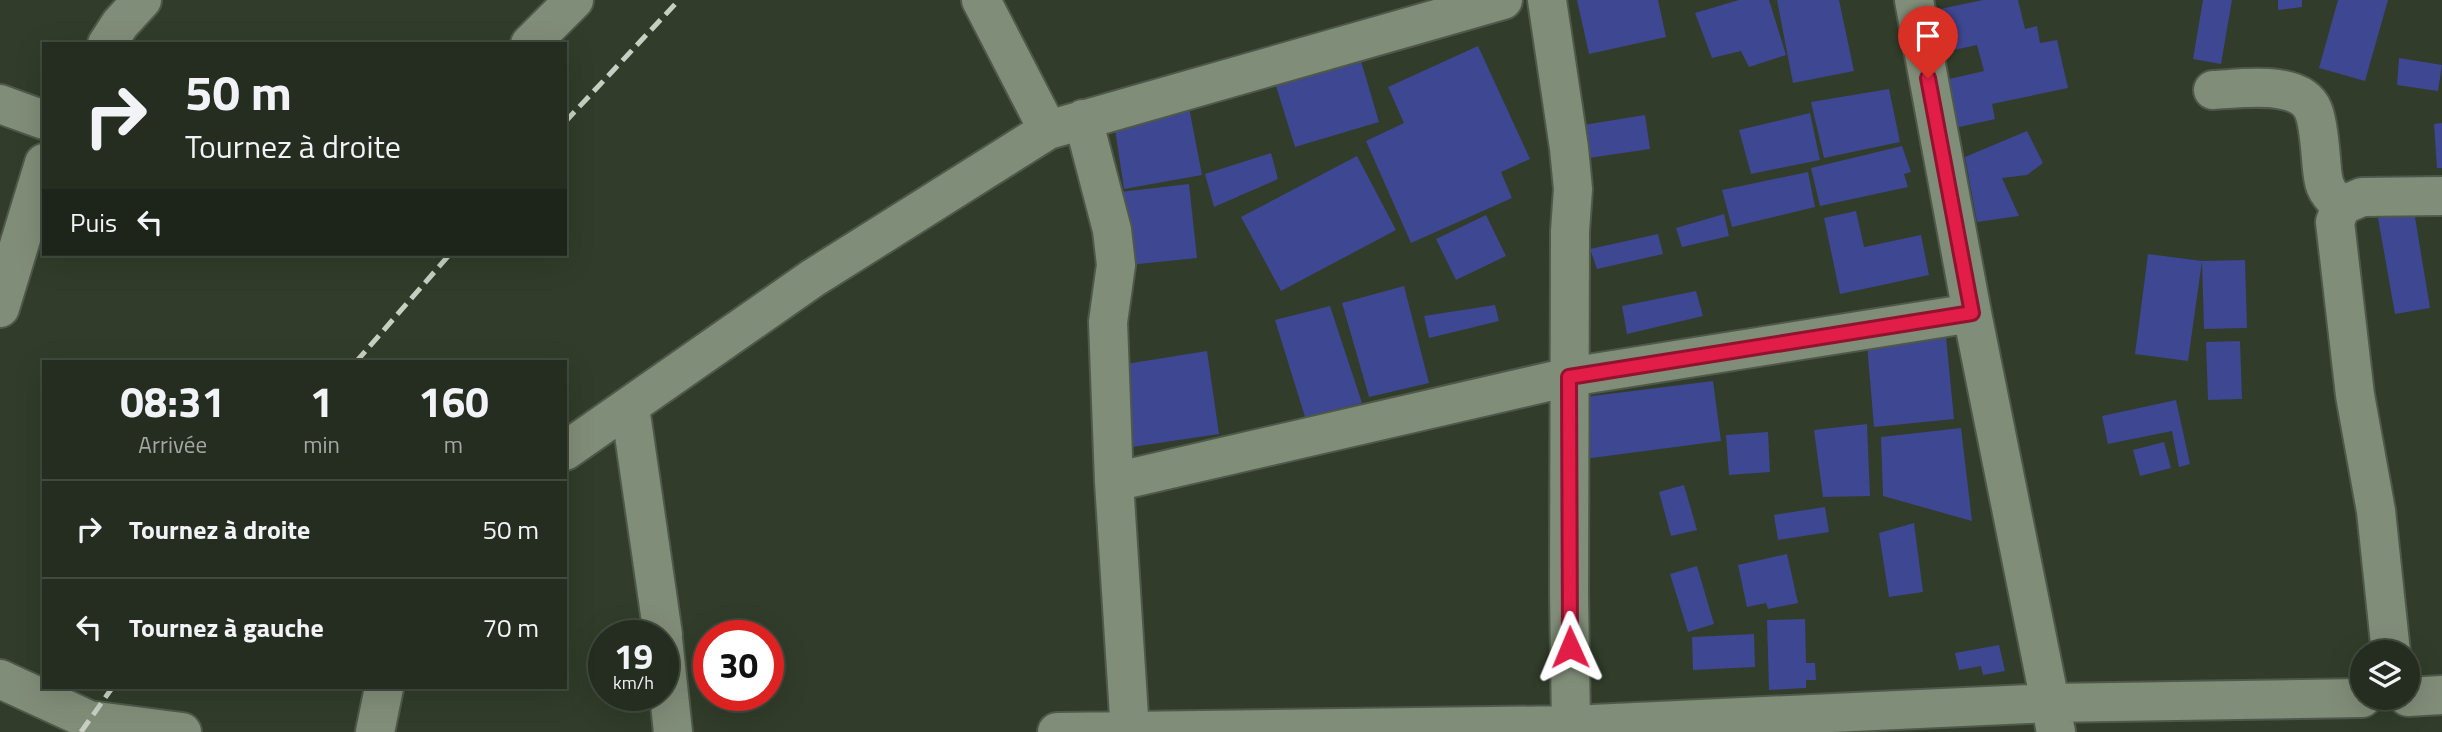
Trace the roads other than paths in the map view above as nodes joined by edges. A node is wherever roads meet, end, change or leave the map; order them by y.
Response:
1 (573, 0) edge
2 (981, 0) edge
3 (1503, 0) edge
4 (1547, 0) edge
5 (1914, 0) edge
6 (532, 42) edge
7 (2213, 90) dead end
8 (0, 104) edge
9 (42, 119) edge
10 (1065, 125) junction
11 (42, 170) edge
12 (2442, 196) edge
13 (2341, 206) junction
14 (0, 308) edge
15 (1972, 313) junction
16 (1569, 377) junction
17 (630, 407) junction
18 (567, 450) edge
19 (1114, 482) junction
20 (661, 620) edge
21 (2390, 640) edge
22 (0, 679) edge
23 (384, 689) edge
24 (2442, 695) edge
25 (2420, 696) edge
26 (2350, 699) edge
27 (671, 711) edge
28 (2052, 718) edge
29 (1571, 724) junction
30 (1446, 729) edge
31 (1130, 731) edge
32 (182, 732) edge
33 (375, 732) edge
34 (673, 732) edge
35 (1057, 732) edge

1 - 6 street
2 - 10 street
3 - 10 street
4 - 16 street
5 - 15 street
7 - 13 street
8 - 9 street
10 - 17 street
10 - 19 street
11 - 14 street
12 - 13 street
13 - 21 street
15 - 16 street
15 - 28 street
16 - 19 street
16 - 29 street
17 - 18 street
17 - 20 street
19 - 31 street
22 - 32 street
23 - 33 street
24 - 25 street
26 - 28 street
27 - 34 street
28 - 29 street
29 - 30 street
30 - 31 street
31 - 35 street

